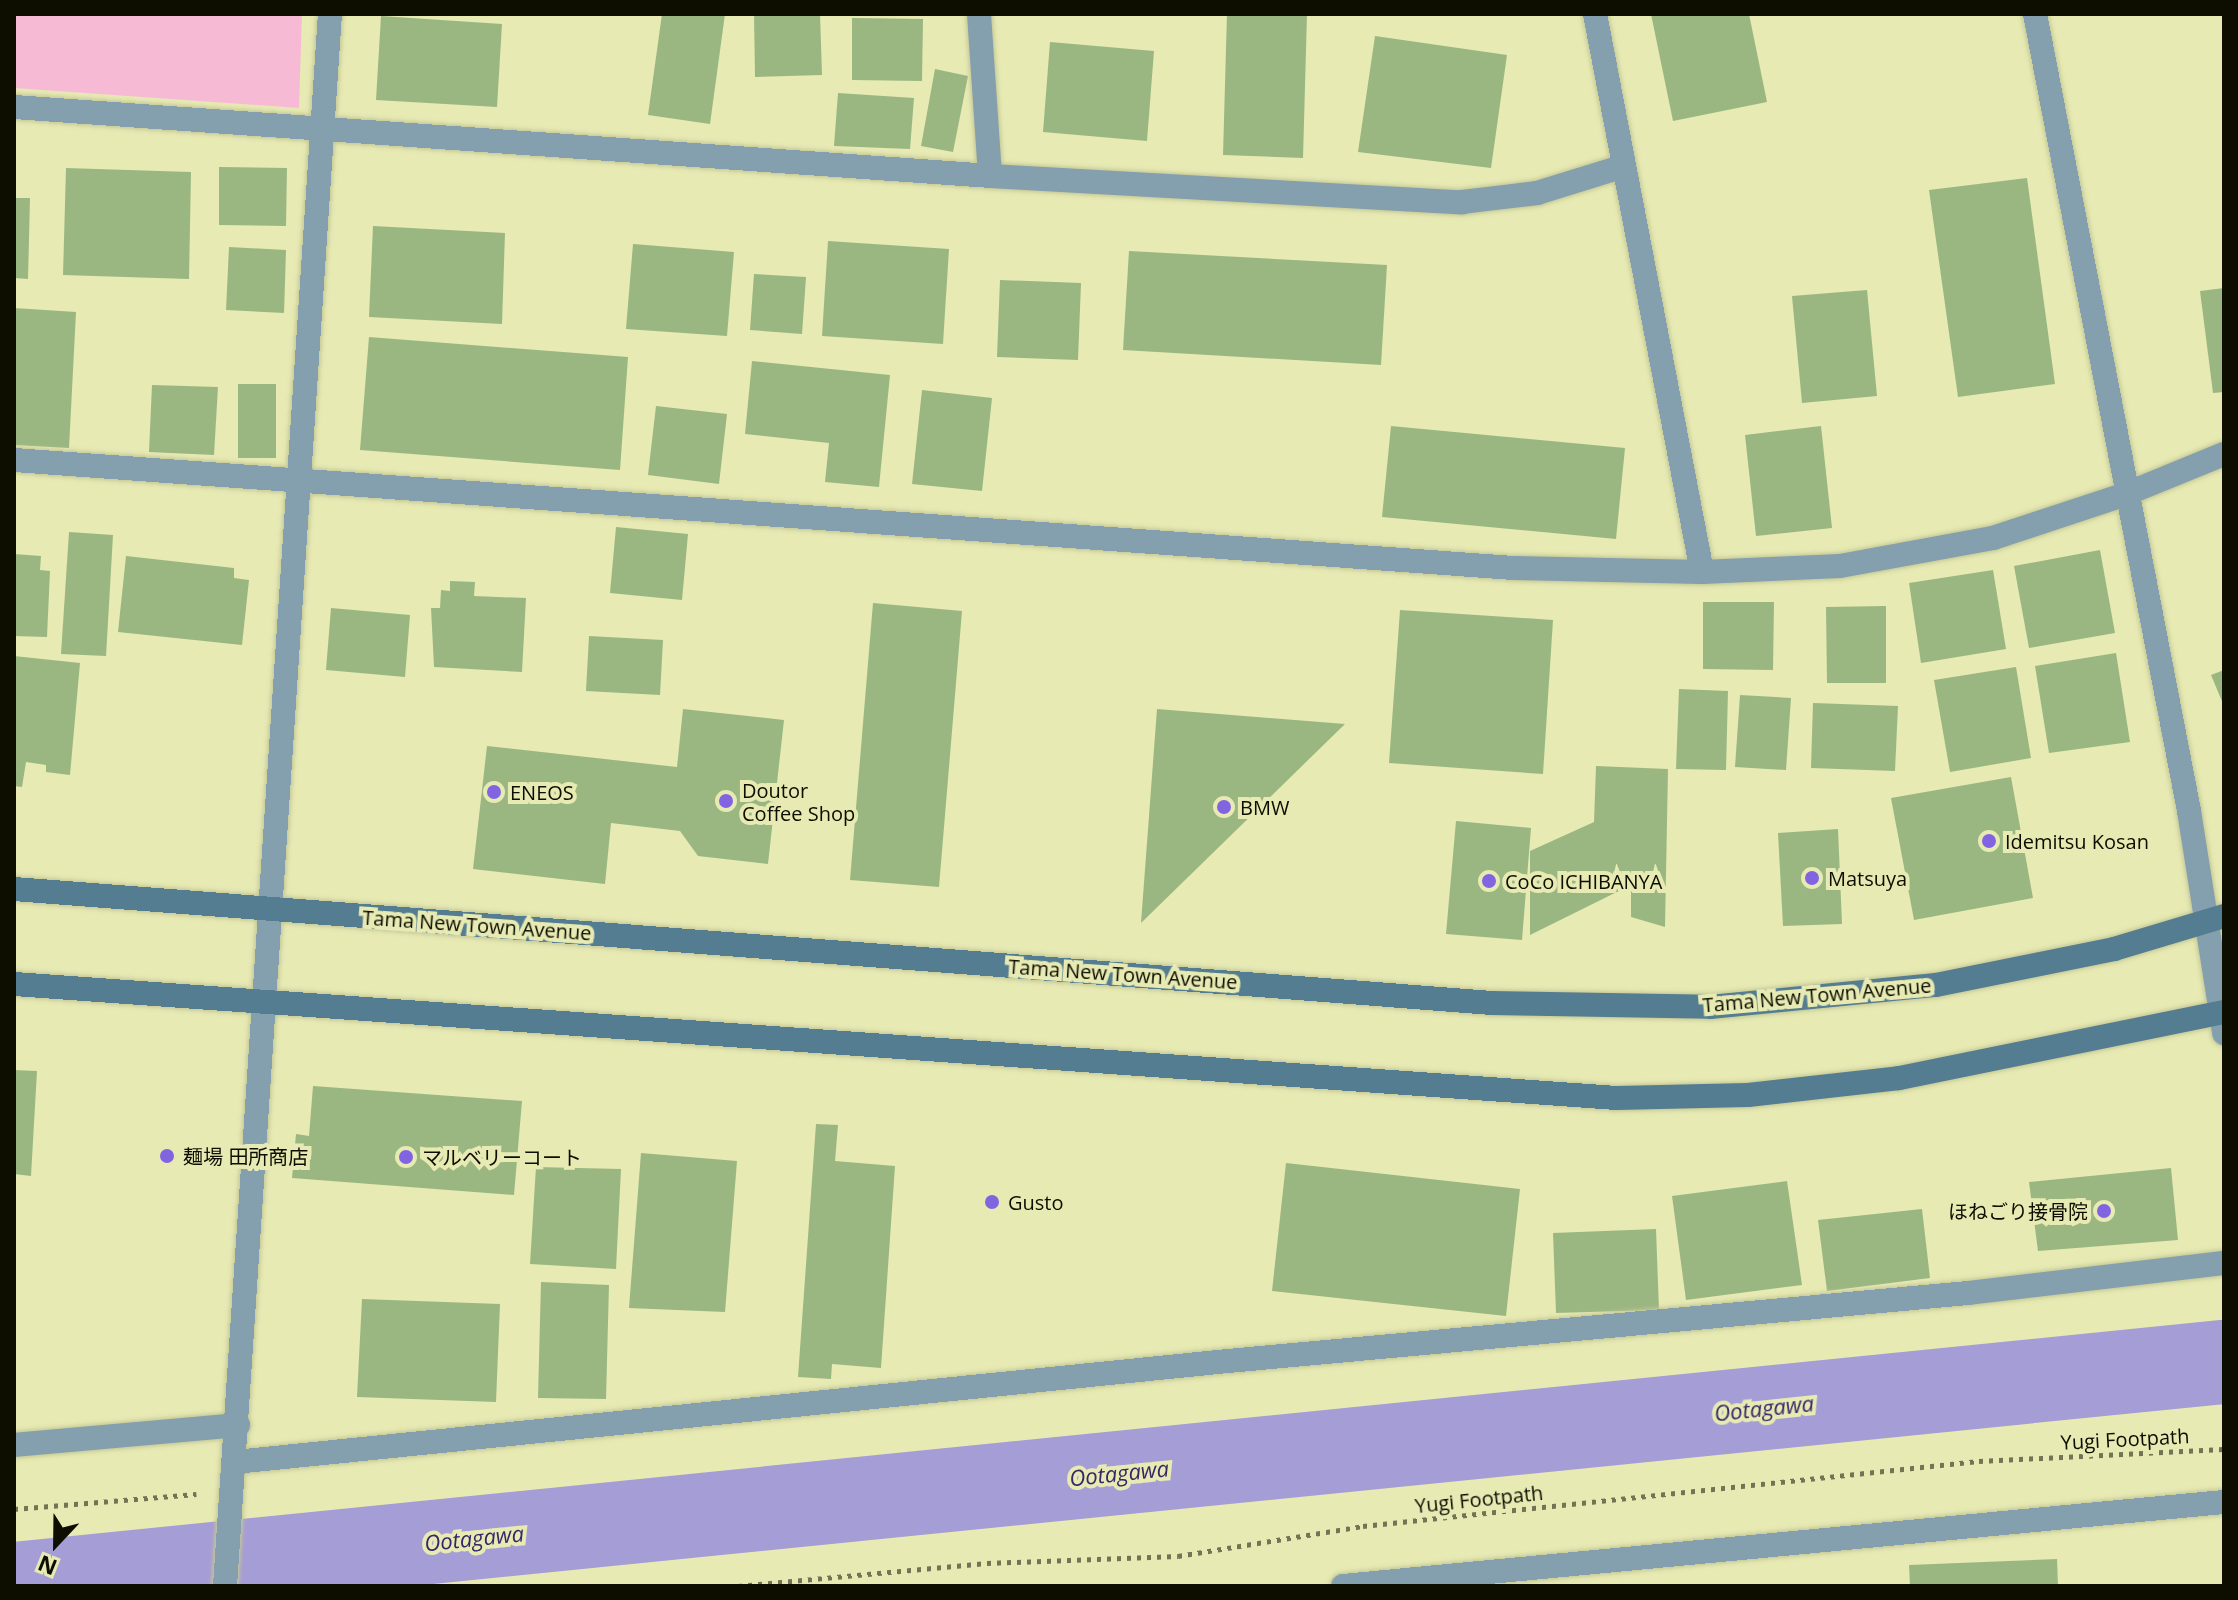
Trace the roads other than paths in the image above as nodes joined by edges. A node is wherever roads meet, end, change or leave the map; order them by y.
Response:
1 (330, 14) edge
2 (979, 14) edge
3 (1595, 14) edge
4 (2035, 14) edge
5 (14, 107) edge
6 (321, 129) junction
7 (1624, 166) junction
8 (990, 176) junction
9 (2224, 454) edge
10 (14, 460) edge
11 (302, 481) junction
12 (2126, 494) junction
13 (1702, 572) junction
14 (14, 889) edge
15 (273, 910) junction
16 (2215, 919) edge
17 (14, 984) edge
18 (267, 999) junction
19 (2223, 1020) edge
20 (2224, 1263) edge
21 (238, 1425) junction
22 (14, 1445) edge
23 (235, 1462) junction
24 (2224, 1502) edge
25 (225, 1586) edge
26 (1343, 1586) edge

1 - 6 street
2 - 8 street
3 - 7 street
4 - 12 street
5 - 6 street
6 - 8 street
6 - 11 street
7 - 8 street
7 - 13 street
9 - 12 street
10 - 11 street
11 - 13 street
11 - 15 street
12 - 13 street
12 - 16 street
14 - 15 main road, Tama New Town Avenue
15 - 16 main road, Tama New Town Avenue
15 - 18 street
16 - 19 street
17 - 18 main road
18 - 19 main road
18 - 21 street
20 - 23 street
21 - 22 street
21 - 23 street
23 - 25 street
24 - 26 street

